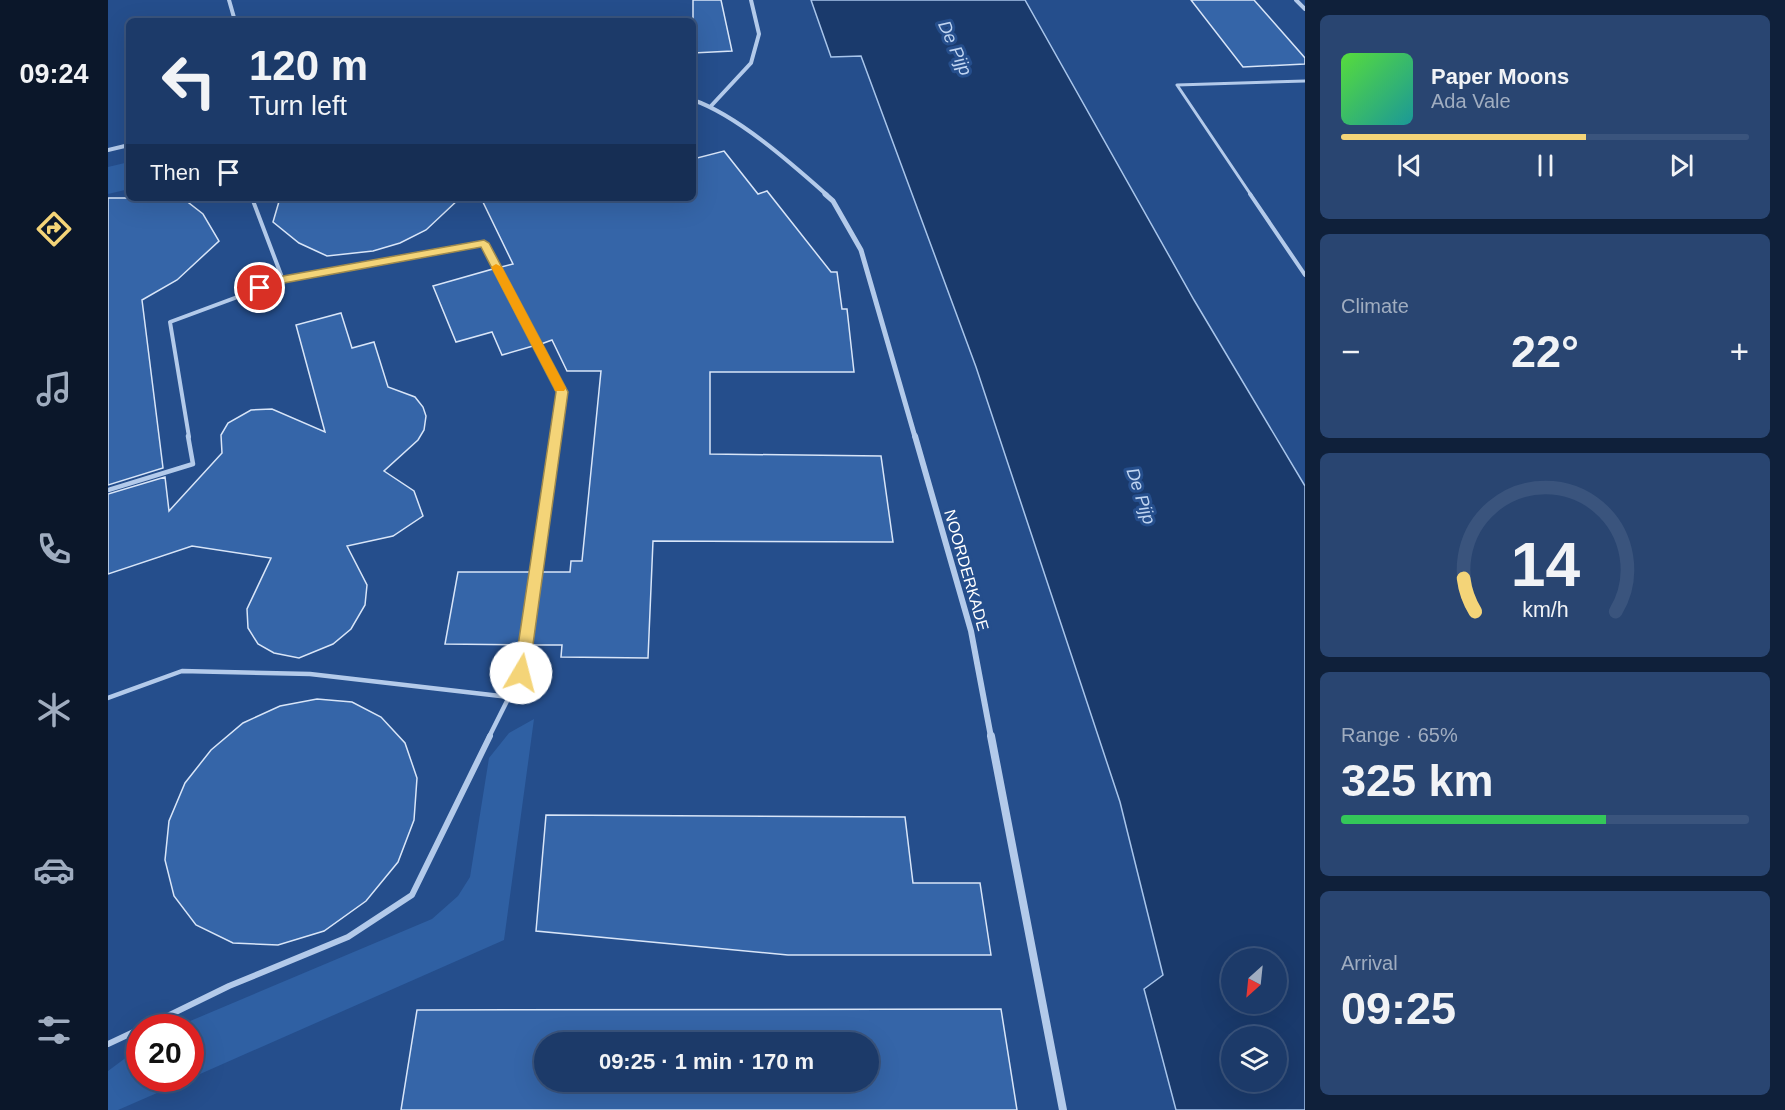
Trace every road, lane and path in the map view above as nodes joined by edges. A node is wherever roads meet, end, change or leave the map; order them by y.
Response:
1 (229, 0) edge
2 (751, 0) edge
3 (1296, 0) edge
4 (1305, 9) edge
5 (235, 18) edge
6 (1305, 81) edge
7 (696, 101) edge
8 (711, 106) junction
9 (126, 146) edge
10 (108, 150) edge
11 (253, 201) edge
12 (1305, 275) edge
13 (283, 280) junction
14 (108, 490) edge
15 (509, 697) junction
16 (108, 698) edge
17 (170, 1014) edge
18 (126, 1035) edge
19 (108, 1044) edge
20 (1063, 1110) edge

1 - 5 street
2 - 8 street
3 - 4 street
6 - 12 lane
7 - 8 street, NOORDERKADE
8 - 20 street, NOORDERKADE
9 - 10 street
11 - 13 lane
13 - 14 lane
13 - 15 lane
15 - 16 lane
15 - 17 lane
18 - 19 lane

